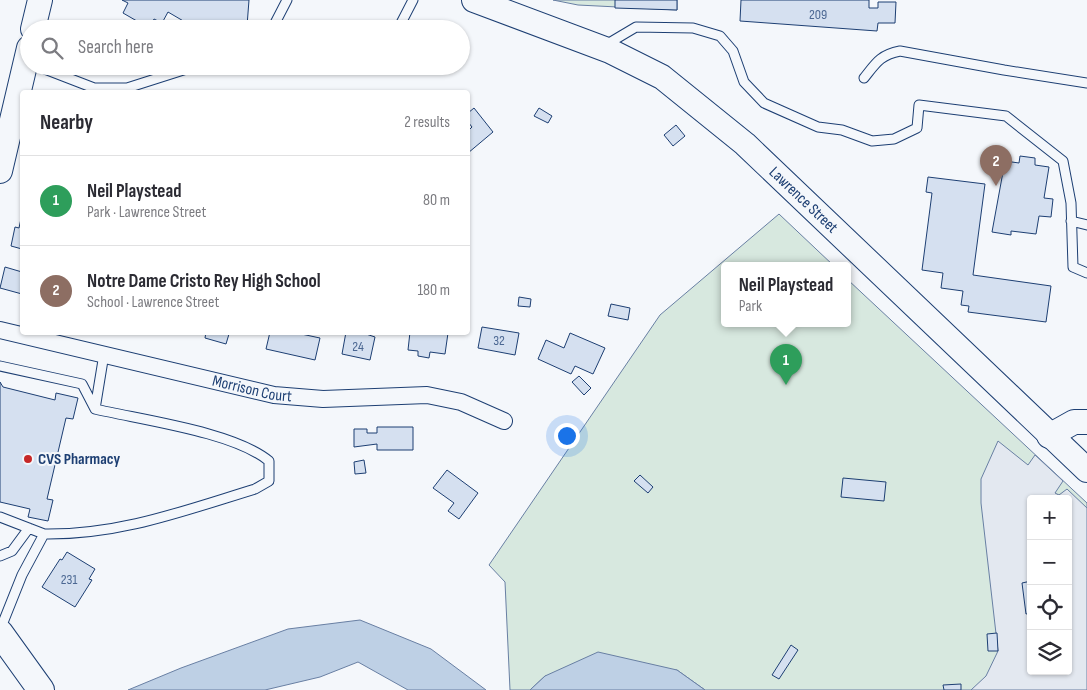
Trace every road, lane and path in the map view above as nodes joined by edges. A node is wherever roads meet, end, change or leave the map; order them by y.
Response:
1 (40, 0) edge
2 (286, 0) edge
3 (414, 0) edge
4 (474, 0) edge
5 (35, 20) edge
6 (276, 20) edge
7 (403, 20) edge
8 (602, 48) junction
9 (26, 75) edge
10 (64, 75) edge
11 (172, 75) edge
12 (864, 78) dead end
13 (1087, 82) edge
14 (22, 90) edge
15 (128, 90) edge
16 (20, 97) edge
17 (0, 171) edge
18 (1071, 221) junction
19 (1087, 225) edge
20 (1087, 273) edge
21 (0, 330) edge
22 (20, 335) edge
23 (22, 335) edge
24 (104, 354) junction
25 (0, 366) edge
26 (95, 409) junction
27 (504, 421) dead end
28 (1087, 422) edge
29 (1049, 436) junction
30 (1086, 468) edge
31 (0, 517) edge
32 (29, 528) junction
33 (44, 534) junction
34 (0, 556) edge
35 (0, 632) edge
36 (41, 690) edge

1 - 5 main road
2 - 6 lane
3 - 7 lane
4 - 8 main road, Lawrence Street
8 - 18 lane
8 - 29 main road, Lawrence Street
9 - 14 main road
10 - 15 lane
11 - 15 lane
12 - 13 lane
16 - 17 main road
18 - 19 lane
18 - 20 lane
21 - 22 street, Morrison Court
23 - 24 street, Morrison Court
24 - 26 lane
24 - 27 street, Morrison Court
25 - 26 lane
26 - 33 lane
28 - 29 main road
29 - 30 main road, Lawrence Street
31 - 32 lane
32 - 33 lane
32 - 34 lane
33 - 35 lane
35 - 36 main road

